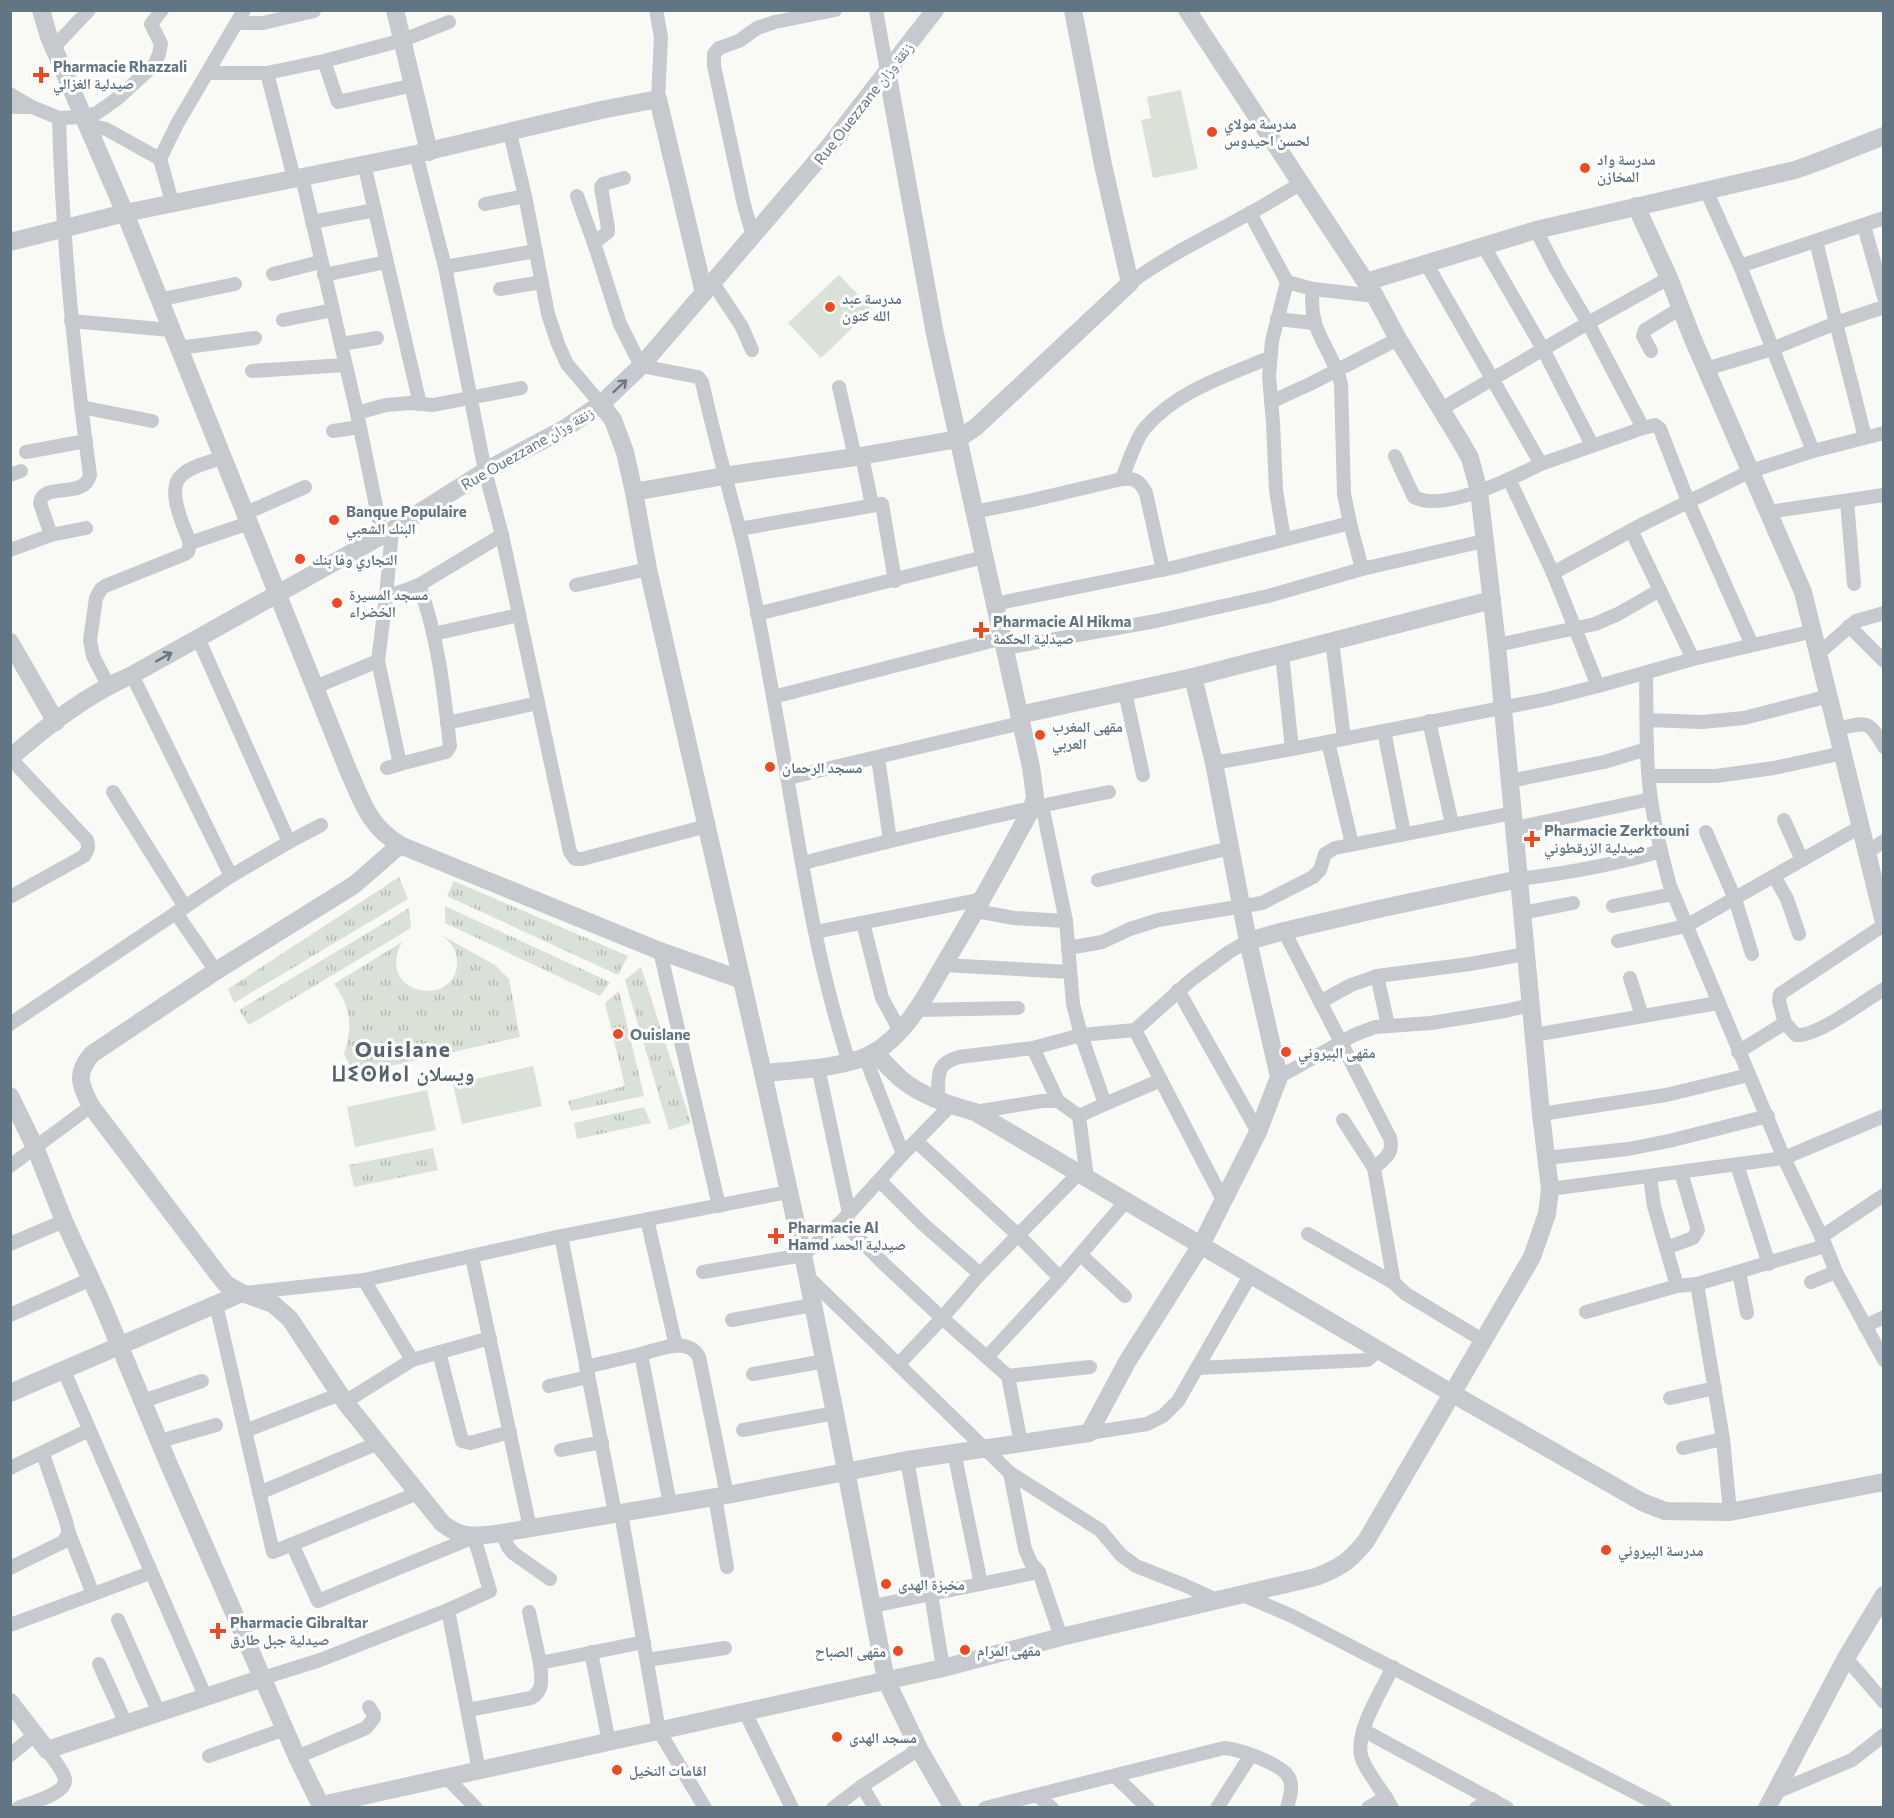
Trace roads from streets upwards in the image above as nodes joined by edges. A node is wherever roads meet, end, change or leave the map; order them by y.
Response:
1 (41, 10) edge
2 (89, 10) edge
3 (162, 10) edge
4 (395, 10) edge
5 (656, 10) edge
6 (835, 10) edge
7 (876, 10) edge
8 (1073, 10) edge
9 (1187, 10) edge
10 (314, 11) edge
11 (934, 11) edge
12 (240, 17) edge
13 (449, 22) dead end
14 (403, 40) junction
15 (54, 47) junction
16 (324, 61) junction
17 (887, 71) junction
18 (207, 73) junction
19 (267, 73) junction
20 (414, 85) junction
21 (10, 94) edge
22 (658, 99) junction
23 (10, 107) edge
24 (32, 107) junction
25 (59, 118) junction
26 (85, 122) junction
27 (510, 133) junction
28 (1884, 136) edge
29 (423, 153) junction
30 (160, 159) junction
31 (364, 164) junction
32 (298, 178) junction
33 (624, 178) dead end
34 (1302, 183) junction
35 (1706, 190) junction
36 (525, 196) junction
37 (577, 196) dead end
38 (486, 204) dead end
39 (173, 205) junction
40 (1636, 206) junction
41 (375, 210) junction
42 (124, 213) junction
43 (1250, 213) junction
44 (1884, 218) edge
45 (312, 222) junction
46 (1864, 226) junction
47 (63, 227) junction
48 (1536, 230) junction
49 (753, 236) junction
50 (1816, 241) junction
51 (10, 242) edge
52 (594, 243) junction
53 (1483, 245) junction
54 (536, 251) junction
55 (386, 262) junction
56 (1425, 263) junction
57 (445, 267) junction
58 (1740, 267) junction
59 (322, 268) junction
60 (273, 273) dead end
61 (1669, 279) junction
62 (542, 282) junction
63 (1287, 282) junction
64 (1130, 283) junction
65 (235, 284) dead end
66 (708, 288) junction
67 (500, 289) dead end
68 (1313, 289) junction
69 (1370, 289) junction
70 (1884, 297) edge
71 (158, 300) junction
72 (1884, 307) edge
73 (1681, 308) junction
74 (333, 310) junction
75 (1277, 319) junction
76 (283, 320) dead end
77 (71, 321) junction
78 (1314, 323) junction
79 (1588, 323) junction
80 (1836, 323) junction
81 (171, 330) junction
82 (255, 338) dead end
83 (377, 338) dead end
84 (1398, 339) junction
85 (341, 345) junction
86 (178, 348) junction
87 (1543, 349) junction
88 (1772, 349) junction
89 (752, 350) dead end
90 (1651, 351) dead end
91 (1269, 358) junction
92 (345, 365) junction
93 (641, 366) junction
94 (1706, 369) junction
95 (1337, 370) junction
96 (252, 371) dead end
97 (1492, 378) junction
98 (839, 387) dead end
99 (521, 388) dead end
100 (471, 398) junction
101 (1271, 402) junction
102 (420, 404) junction
103 (601, 404) junction
104 (81, 407) junction
105 (1441, 409) junction
106 (358, 420) junction
107 (152, 421) dead end
108 (1642, 428) junction
109 (333, 431) dead end
110 (1884, 433) edge
111 (1865, 437) junction
112 (958, 439) junction
113 (86, 441) junction
114 (1592, 445) junction
115 (1813, 451) junction
116 (26, 452) dead end
117 (858, 456) junction
118 (1395, 456) dead end
119 (222, 458) junction
120 (1541, 464) junction
121 (486, 471) junction
122 (1750, 471) junction
123 (724, 476) junction
124 (1122, 479) junction
125 (1509, 479) junction
126 (305, 487) dead end
127 (1479, 491) junction
128 (634, 492) junction
129 (1884, 495) edge
130 (1688, 501) junction
131 (1847, 501) junction
132 (872, 505) junction
133 (974, 512) junction
134 (1768, 512) junction
135 (247, 519) junction
136 (1350, 523) junction
137 (86, 528) dead end
138 (739, 529) junction
139 (1631, 530) junction
140 (387, 532) junction
141 (51, 535) junction
142 (502, 535) junction
143 (1284, 539) junction
144 (1484, 541) junction
145 (190, 543) junction
146 (10, 550) edge
147 (984, 557) junction
148 (648, 569) junction
149 (1362, 569) junction
150 (1163, 570) junction
151 (1553, 573) junction
152 (895, 580) junction
153 (1854, 584) dead end
154 (419, 585) junction
155 (576, 585) dead end
156 (1660, 590) junction
157 (277, 595) junction
158 (386, 597) junction
159 (1492, 600) junction
160 (994, 604) junction
161 (1884, 613) edge
162 (757, 614) junction
163 (519, 615) junction
164 (1849, 626) junction
165 (1575, 629) junction
166 (1814, 631) junction
167 (434, 634) junction
168 (198, 638) junction
169 (1332, 641) junction
170 (10, 642) edge
171 (1004, 643) junction
172 (1497, 645) junction
173 (1752, 645) junction
174 (1819, 653) junction
175 (1282, 654) junction
176 (1694, 659) junction
177 (378, 661) junction
178 (1884, 661) edge
179 (1646, 673) junction
180 (132, 675) junction
181 (1193, 677) junction
182 (108, 685) junction
183 (1598, 686) junction
184 (315, 687) junction
185 (1125, 692) junction
186 (1829, 696) junction
187 (773, 697) junction
188 (538, 703) junction
189 (1503, 708) junction
190 (1020, 719) junction
191 (1647, 720) junction
192 (1429, 721) junction
193 (56, 722) junction
194 (447, 723) junction
195 (1837, 729) junction
196 (1384, 731) junction
197 (1344, 738) junction
198 (1328, 742) junction
199 (1884, 747) edge
200 (1292, 749) junction
201 (1647, 749) junction
202 (1843, 753) junction
203 (10, 758) edge
204 (878, 758) junction
205 (1214, 763) junction
206 (1143, 775) dead end
207 (1649, 776) junction
208 (788, 778) junction
209 (1510, 782) junction
210 (113, 792) dead end
211 (1109, 792) dead end
212 (1651, 799) junction
213 (1037, 806) junction
214 (1784, 820) dead end
215 (1514, 821) junction
216 (1452, 824) junction
217 (321, 825) dead end
218 (707, 826) junction
219 (1860, 827) junction
220 (1706, 832) dead end
221 (1404, 833) junction
222 (890, 840) junction
223 (1884, 841) edge
224 (289, 842) junction
225 (1352, 844) junction
226 (400, 845) junction
227 (1230, 848) junction
228 (1660, 851) junction
229 (1866, 853) junction
230 (1802, 860) junction
231 (803, 863) junction
232 (231, 876) junction
233 (1774, 876) junction
234 (1519, 879) junction
235 (1098, 880) dead end
236 (1673, 894) junction
237 (10, 897) edge
238 (1735, 899) junction
239 (1573, 903) dead end
240 (980, 905) junction
241 (1613, 906) dead end
242 (1242, 907) junction
243 (181, 910) junction
244 (1522, 913) junction
245 (1066, 921) junction
246 (863, 923) junction
247 (1884, 923) edge
248 (1686, 926) junction
249 (1284, 931) junction
250 (815, 933) junction
251 (1800, 934) dead end
252 (1248, 941) junction
253 (1618, 941) dead end
254 (1068, 948) junction
255 (660, 951) junction
256 (1526, 954) junction
257 (1752, 954) dead end
258 (944, 965) junction
259 (216, 971) junction
260 (1070, 972) junction
261 (1377, 976) junction
262 (1630, 978) dead end
263 (742, 980) junction
264 (1884, 989) edge
265 (1178, 990) junction
266 (1320, 1002) junction
267 (1718, 1004) junction
268 (1531, 1005) junction
269 (1018, 1008) dead end
270 (917, 1010) junction
271 (1642, 1016) junction
272 (1785, 1023) junction
273 (10, 1024) edge
274 (1388, 1025) junction
275 (1136, 1030) junction
276 (900, 1031) junction
277 (1081, 1035) junction
278 (1534, 1035) junction
279 (1342, 1041) junction
280 (1033, 1048) junction
281 (1738, 1052) junction
282 (863, 1057) junction
283 (818, 1067) junction
284 (763, 1073) junction
285 (1749, 1075) junction
286 (1279, 1077) junction
287 (1161, 1080) junction
288 (10, 1096) edge
289 (1058, 1101) junction
290 (945, 1102) junction
291 (1105, 1104) junction
292 (92, 1106) junction
293 (975, 1112) junction
294 (1541, 1114) junction
295 (1079, 1116) junction
296 (1768, 1116) junction
297 (1884, 1116) edge
298 (1343, 1120) dead end
299 (1258, 1132) junction
300 (916, 1141) junction
301 (35, 1147) junction
302 (903, 1154) junction
303 (1546, 1158) junction
304 (1784, 1158) junction
305 (1737, 1165) junction
306 (10, 1166) edge
307 (1374, 1168) junction
308 (1681, 1172) junction
309 (1083, 1176) junction
310 (1650, 1177) junction
311 (880, 1181) junction
312 (1550, 1188) junction
313 (788, 1192) junction
314 (1884, 1195) edge
315 (1223, 1200) junction
316 (1126, 1201) junction
317 (719, 1206) junction
318 (846, 1217) junction
319 (647, 1219) junction
320 (64, 1221) junction
321 (1308, 1234) dead end
322 (1018, 1235) junction
323 (561, 1236) junction
324 (1823, 1241) junction
325 (10, 1244) edge
326 (1201, 1245) junction
327 (1666, 1248) junction
328 (803, 1255) junction
329 (1081, 1255) junction
330 (472, 1257) junction
331 (1769, 1264) junction
332 (703, 1272) dead end
333 (1739, 1272) junction
334 (1836, 1272) junction
335 (980, 1274) junction
336 (1251, 1274) junction
337 (806, 1275) junction
338 (1060, 1278) junction
339 (91, 1279) junction
340 (364, 1280) junction
341 (1811, 1282) dead end
342 (1394, 1283) junction
343 (1697, 1284) junction
344 (1677, 1286) junction
345 (242, 1293) junction
346 (1125, 1296) dead end
347 (216, 1304) junction
348 (812, 1305) junction
349 (1586, 1312) dead end
350 (1747, 1312) dead end
351 (10, 1315) edge
352 (1884, 1317) edge
353 (942, 1318) junction
354 (732, 1320) dead end
355 (1865, 1326) junction
356 (490, 1338) junction
357 (1484, 1341) junction
358 (120, 1346) junction
359 (676, 1346) junction
360 (1379, 1350) junction
361 (439, 1352) junction
362 (641, 1354) junction
363 (987, 1357) junction
364 (412, 1360) junction
365 (1884, 1360) edge
366 (825, 1361) junction
367 (899, 1365) junction
368 (1090, 1367) dead end
369 (1197, 1368) junction
370 (64, 1371) junction
371 (587, 1372) junction
372 (753, 1374) dead end
373 (1008, 1377) junction
374 (202, 1381) dead end
375 (549, 1386) dead end
376 (1715, 1388) junction
377 (10, 1393) edge
378 (1453, 1394) junction
379 (343, 1398) junction
380 (1670, 1398) dead end
381 (142, 1401) junction
382 (836, 1413) junction
383 (216, 1425) dead end
384 (89, 1430) junction
385 (743, 1430) dead end
386 (245, 1431) junction
387 (510, 1432) junction
388 (1089, 1433) junction
389 (1723, 1439) junction
390 (160, 1441) junction
391 (602, 1442) junction
392 (378, 1443) junction
393 (1022, 1443) junction
394 (984, 1448) junction
395 (1683, 1448) dead end
396 (561, 1450) dead end
397 (954, 1452) junction
398 (42, 1454) junction
399 (907, 1460) junction
400 (10, 1468) edge
401 (846, 1470) junction
402 (1010, 1473) junction
403 (1884, 1482) edge
404 (259, 1493) junction
405 (418, 1493) junction
406 (721, 1496) junction
407 (670, 1504) junction
408 (1731, 1512) junction
409 (618, 1513) junction
410 (531, 1528) junction
411 (69, 1533) junction
412 (502, 1533) junction
413 (474, 1537) junction
414 (292, 1544) junction
415 (10, 1568) edge
416 (727, 1568) dead end
417 (1039, 1572) junction
418 (150, 1573) junction
419 (550, 1580) dead end
420 (981, 1584) junction
421 (93, 1594) junction
422 (931, 1594) junction
423 (1244, 1595) junction
424 (1219, 1601) junction
425 (1882, 1603) edge
426 (873, 1606) junction
427 (448, 1610) junction
428 (529, 1612) dead end
429 (118, 1620) dead end
430 (10, 1625) edge
431 (1061, 1637) junction
432 (644, 1642) junction
433 (725, 1648) dead end
434 (591, 1652) junction
435 (1846, 1658) junction
436 (647, 1660) junction
437 (540, 1663) junction
438 (99, 1664) dead end
439 (1393, 1667) junction
440 (943, 1668) junction
441 (263, 1678) junction
442 (886, 1680) junction
443 (206, 1698) junction
444 (10, 1702) edge
445 (1884, 1702) edge
446 (369, 1707) dead end
447 (468, 1710) junction
448 (745, 1712) junction
449 (159, 1713) junction
450 (126, 1724) junction
451 (285, 1729) junction
452 (1363, 1730) junction
453 (659, 1731) junction
454 (36, 1734) junction
455 (1884, 1735) edge
456 (609, 1742) junction
457 (919, 1749) junction
458 (47, 1750) junction
459 (10, 1755) edge
460 (1251, 1755) junction
461 (209, 1756) dead end
462 (297, 1756) junction
463 (479, 1771) junction
464 (1114, 1776) junction
465 (447, 1778) junction
466 (862, 1786) junction
467 (1037, 1795) junction
468 (1491, 1799) junction
469 (1770, 1800) edge
470 (1389, 1802) edge
471 (318, 1807) edge
472 (18, 1808) edge
473 (476, 1808) edge
474 (705, 1808) edge
475 (792, 1808) edge
476 (833, 1808) edge
477 (875, 1808) edge
478 (953, 1808) edge
479 (985, 1808) edge
480 (1052, 1808) edge
481 (1148, 1808) edge
482 (1217, 1808) edge
483 (1287, 1808) edge
484 (1368, 1808) edge
485 (1476, 1808) edge
486 (1507, 1808) edge
487 (1665, 1808) edge

1 - 15 street
2 - 15 street
3 - 26 street
4 - 14 street
5 - 22 street
6 - 49 street
7 - 17 street
8 - 64 street
9 - 34 street
10 - 12 street
11 - 17 street, Rue Ouezzane زنقة وزان
12 - 18 street
13 - 14 street
14 - 16 street
14 - 20 street
15 - 26 street
16 - 19 street
16 - 20 street
17 - 49 street, Rue Ouezzane زنقة وزان
17 - 112 street
18 - 19 street
18 - 30 street
19 - 32 street
20 - 29 street
21 - 24 street
22 - 27 street
22 - 66 street
23 - 24 street
24 - 25 street
25 - 26 street
25 - 47 street
26 - 30 street
26 - 42 street
27 - 29 street
27 - 36 street
28 - 35 street
29 - 31 street
29 - 57 street
30 - 39 street
31 - 32 street
31 - 41 street
32 - 39 street
32 - 45 street
33 - 52 street
34 - 43 street
34 - 69 street
35 - 40 street
35 - 58 street
36 - 38 street
36 - 54 street
37 - 52 street
39 - 42 street
40 - 48 street
40 - 61 street
41 - 45 street
41 - 55 street
42 - 47 street
42 - 71 street
43 - 63 street
43 - 64 street
44 - 46 street
45 - 59 street
46 - 50 street
46 - 70 street
47 - 51 street
47 - 77 street
48 - 53 street
48 - 79 street
49 - 66 street, Rue Ouezzane زنقة وزان
50 - 58 street
50 - 80 street
52 - 93 street
53 - 56 street
53 - 87 street
54 - 57 street
54 - 62 street
55 - 59 street
55 - 102 street
56 - 69 street
56 - 97 street
57 - 100 street
58 - 88 street
59 - 60 street
59 - 74 street
61 - 73 street
61 - 79 street
62 - 67 street
62 - 103 street
63 - 68 street
63 - 75 street
64 - 112 street
65 - 71 street
66 - 89 street
66 - 93 street, Rue Ouezzane زنقة وزان
68 - 69 street
68 - 78 street
69 - 84 street
71 - 81 street
72 - 80 street
73 - 90 street
73 - 94 street
74 - 76 street
74 - 85 street
75 - 78 street
75 - 91 street
77 - 81 street
77 - 104 street
78 - 95 street
79 - 87 street
79 - 108 street
80 - 88 street
80 - 111 street
81 - 86 street
82 - 86 street
83 - 85 street
84 - 95 street
84 - 105 street
85 - 92 street
86 - 119 street
87 - 97 street
87 - 114 street
88 - 94 street
88 - 115 street
91 - 101 street
91 - 124 street
92 - 96 street
92 - 106 street
103 -> 93 street, Rue Ouezzane زنقة وزان
93 - 123 street
94 - 122 street
95 - 101 street
95 - 136 street
97 - 105 street
97 - 120 street
98 - 117 street
99 - 100 street
100 - 102 street
100 - 121 street
101 - 143 street
102 - 106 street
103 - 121 street, Rue Ouezzane زنقة وزان
103 - 128 street
104 - 107 street
104 - 113 street
105 - 127 street
106 - 109 street
106 - 140 street
108 - 114 street
108 - 130 street
110 - 111 street
111 - 115 street
112 - 117 street
112 - 133 street
113 - 116 street
113 - 141 street
114 - 120 street
115 - 122 street
117 - 123 street
117 - 132 street
118 - 127 street
119 - 135 street
119 - 145 street
120 - 125 street
121 - 140 street, Rue Ouezzane زنقة وزان
121 - 142 street
122 - 130 street
122 - 134 street
123 - 128 street
123 - 138 street
124 - 133 street
124 - 150 street
125 - 127 street
125 - 151 street
126 - 135 street
127 - 144 street
128 - 148 street
129 - 131 street
130 - 139 street
130 - 173 street
131 - 134 street
131 - 153 street
132 - 138 street
132 - 152 street
133 - 147 street
134 - 166 street
135 - 145 street
135 - 157 street
136 - 143 street
136 - 149 street
137 - 141 street
138 - 162 street
139 - 151 street
139 - 156 street
140 - 157 street, Rue Ouezzane زنقة وزان
140 - 158 street
141 - 146 street
142 - 154 street
142 - 163 street
143 - 150 street
144 - 149 street
144 - 159 street
145 - 182 street
147 - 152 street
147 - 160 street
148 - 155 street
148 - 218 street
149 - 171 street
150 - 160 street
151 - 165 street
152 - 162 street
154 - 158 street
154 - 167 street
156 - 165 street
156 - 176 street
157 - 168 street, Rue Ouezzane زنقة وزان
157 - 184 street
158 - 177 street
159 - 169 street
159 - 172 street
160 - 171 street
161 - 164 street
162 - 187 street
163 - 167 street
163 - 188 street
164 - 174 street
164 - 178 street
165 - 172 street
165 - 183 street
166 - 173 street
166 - 174 street
167 - 194 street
180 -> 168 street, Rue Ouezzane زنقة وزان
168 - 224 street
169 - 175 street
169 - 197 street
170 - 193 street
171 - 187 street
171 - 190 street
172 - 189 street
173 - 176 street
174 - 186 street
175 - 181 street
175 - 200 street
176 - 179 street
177 - 184 street
177 - 194 street
179 - 183 street
179 - 191 street
180 - 182 street, Rue Ouezzane زنقة وزان
180 - 232 street
181 - 185 street
181 - 205 street
182 - 193 street, Rue Ouezzane زنقة وزان
183 - 189 street
184 - 226 street
185 - 190 street
185 - 206 street
186 - 191 street
186 - 195 street
187 - 208 street
188 - 194 street
188 - 218 street
189 - 192 street
189 - 209 street
190 - 204 street
190 - 213 street
191 - 201 street
192 - 196 street
192 - 216 street
193 - 203 street, Rue Ouezzane زنقة وزان
195 - 199 street
195 - 202 street
196 - 197 street
196 - 221 street
197 - 198 street
198 - 200 street
198 - 225 street
200 - 205 street
201 - 207 street
201 - 209 street
202 - 207 street
202 - 219 street
203 - 237 street
204 - 208 street
204 - 222 street
205 - 227 street
207 - 212 street
208 - 231 street
209 - 215 street
210 - 243 street
211 - 213 street
212 - 215 street
212 - 228 street
213 - 222 street
213 - 240 street
213 - 245 street
214 - 230 street
215 - 216 street
215 - 234 street
216 - 221 street
217 - 224 street
218 - 263 street
219 - 229 street
219 - 230 street
220 - 238 street
221 - 225 street
222 - 231 street
223 - 229 street
224 - 232 street
225 - 242 street
226 - 255 street
226 - 259 street
227 - 235 street
227 - 242 street
228 - 234 street
228 - 236 street
229 - 247 street
230 - 233 street
231 - 250 street
232 - 243 street
233 - 238 street
233 - 251 street
234 - 244 street
234 - 249 street
236 - 241 street
236 - 248 street
238 - 248 street
238 - 257 street
239 - 244 street
240 - 245 street
240 - 246 street
240 - 258 street
242 - 252 street
242 - 254 street
243 - 259 street
243 - 273 street
244 - 256 street
245 - 254 street
246 - 250 street
246 - 276 street
247 - 272 street
248 - 253 street
248 - 267 street
249 - 252 street
249 - 266 street
250 - 282 street
252 - 265 street
252 - 286 street
254 - 260 street
255 - 263 street
255 - 317 street
256 - 261 street
256 - 268 street
258 - 260 street
258 - 270 street
259 - 292 street
260 - 277 street
261 - 266 street
261 - 274 street
262 - 271 street
263 - 284 street
264 - 272 street
265 - 275 street
265 - 299 street
266 - 279 street
267 - 271 street
267 - 281 street
268 - 274 street
268 - 278 street
269 - 270 street
270 - 276 street
271 - 278 street
272 - 281 street
274 - 279 street
275 - 277 street
275 - 287 street
276 - 282 street
277 - 280 street
277 - 291 street
278 - 294 street
279 - 286 street
279 - 307 street
280 - 289 street
280 - 290 street
281 - 285 street
282 - 283 street
282 - 290 street
282 - 302 street
283 - 284 street
283 - 318 street
284 - 313 street
285 - 294 street
285 - 296 street
286 - 299 street
287 - 291 street
287 - 315 street
288 - 301 street
289 - 293 street
289 - 295 street
290 - 293 street
290 - 300 street
291 - 295 street
292 - 301 street
292 - 345 street
293 - 309 street
294 - 303 street
295 - 309 street
296 - 303 street
296 - 304 street
297 - 304 street
298 - 307 street
299 - 315 street
300 - 302 street
300 - 322 street
301 - 306 street
301 - 320 street
302 - 311 street
303 - 312 street
304 - 305 street
304 - 324 street
305 - 308 street
305 - 331 street
307 - 342 street
308 - 310 street
308 - 327 street
309 - 316 street
309 - 322 street
310 - 312 street
310 - 327 street
311 - 318 street
311 - 335 street
312 - 357 street
313 - 317 street
313 - 328 street
314 - 324 street
315 - 326 street
316 - 326 street
316 - 329 street
317 - 319 street
318 - 328 street
318 - 353 street
319 - 323 street
319 - 359 street
320 - 325 street
320 - 339 street
321 - 342 street
322 - 335 street
322 - 338 street
323 - 330 street
323 - 371 street
324 - 331 street
324 - 334 street
326 - 336 street
326 - 388 street
327 - 344 street
328 - 332 street
328 - 337 street
329 - 338 street
329 - 346 street
330 - 340 street
330 - 356 street
331 - 333 street
333 - 343 street
333 - 350 street
334 - 341 street
334 - 355 street
335 - 353 street
336 - 360 street
336 - 369 street
337 - 348 street
337 - 367 street
338 - 363 street
339 - 351 street
339 - 358 street
340 - 345 street
340 - 364 street
342 - 357 street
343 - 344 street
343 - 376 street
344 - 349 street
345 - 347 street
345 - 379 street
347 - 358 street
347 - 386 street
348 - 354 street
348 - 366 street
352 - 355 street
353 - 363 street
353 - 367 street
355 - 365 street
356 - 361 street
356 - 387 street
357 - 378 street
358 - 370 street
358 - 381 street
359 - 362 street
359 - 406 street
360 - 369 street
360 - 378 street
361 - 364 street
361 - 387 street
362 - 371 street
362 - 407 street
363 - 373 street
364 - 379 street
366 - 372 street
366 - 382 street
367 - 394 street
368 - 373 street
369 - 388 street
370 - 377 street
370 - 384 street
371 - 375 street
371 - 391 street
373 - 393 street
374 - 381 street
376 - 380 street
376 - 389 street
378 - 408 street
378 - 423 street
379 - 386 street
379 - 392 street
381 - 390 street
382 - 385 street
382 - 401 street
383 - 390 street
384 - 398 street
384 - 418 street
386 - 404 street
387 - 410 street
388 - 393 street
389 - 395 street
389 - 408 street
390 - 441 street
391 - 396 street
391 - 409 street
392 - 404 street
392 - 405 street
393 - 394 street
394 - 397 street
394 - 402 street
397 - 399 street
397 - 420 street
398 - 400 street
398 - 411 street
399 - 401 street
399 - 422 street
401 - 406 street
401 - 426 street
402 - 417 street
402 - 424 street
403 - 408 street
404 - 414 street
405 - 413 street
405 - 414 street
406 - 407 street
406 - 416 street
407 - 409 street
409 - 410 street
409 - 432 street
410 - 412 street
411 - 415 street
411 - 421 street
412 - 413 street
412 - 419 street
413 - 414 street
413 - 427 street
417 - 420 street
417 - 431 street
418 - 421 street
418 - 443 street
420 - 422 street
421 - 430 street
422 - 426 street
422 - 440 street
423 - 424 street
423 - 439 street
424 - 431 street
425 - 435 street
426 - 442 street
427 - 441 street
427 - 447 street
428 - 437 street
429 - 449 street
431 - 440 street
432 - 434 street
432 - 436 street
433 - 436 street
434 - 437 street
434 - 456 street
435 - 445 street
435 - 469 street
436 - 453 street
437 - 447 street
438 - 450 street
439 - 452 street
439 - 487 street
440 - 442 street
441 - 443 street
441 - 451 street
442 - 448 street
442 - 457 street
443 - 449 street
444 - 454 street
446 - 462 street
447 - 463 street
448 - 453 street
448 - 475 street
449 - 450 street
450 - 458 street
451 - 461 street
451 - 462 street
452 - 468 street
452 - 470 street
453 - 456 street
453 - 474 street
454 - 458 street
454 - 459 street
455 - 469 street
456 - 463 street
457 - 466 street
457 - 478 street
458 - 472 street
460 - 464 street
460 - 482 street
460 - 483 street
462 - 471 street
463 - 465 street
464 - 467 street
464 - 481 street
465 - 471 street
465 - 473 street
466 - 476 street
466 - 477 street
467 - 479 street
467 - 480 street
468 - 485 street
468 - 486 street
470 - 484 street

